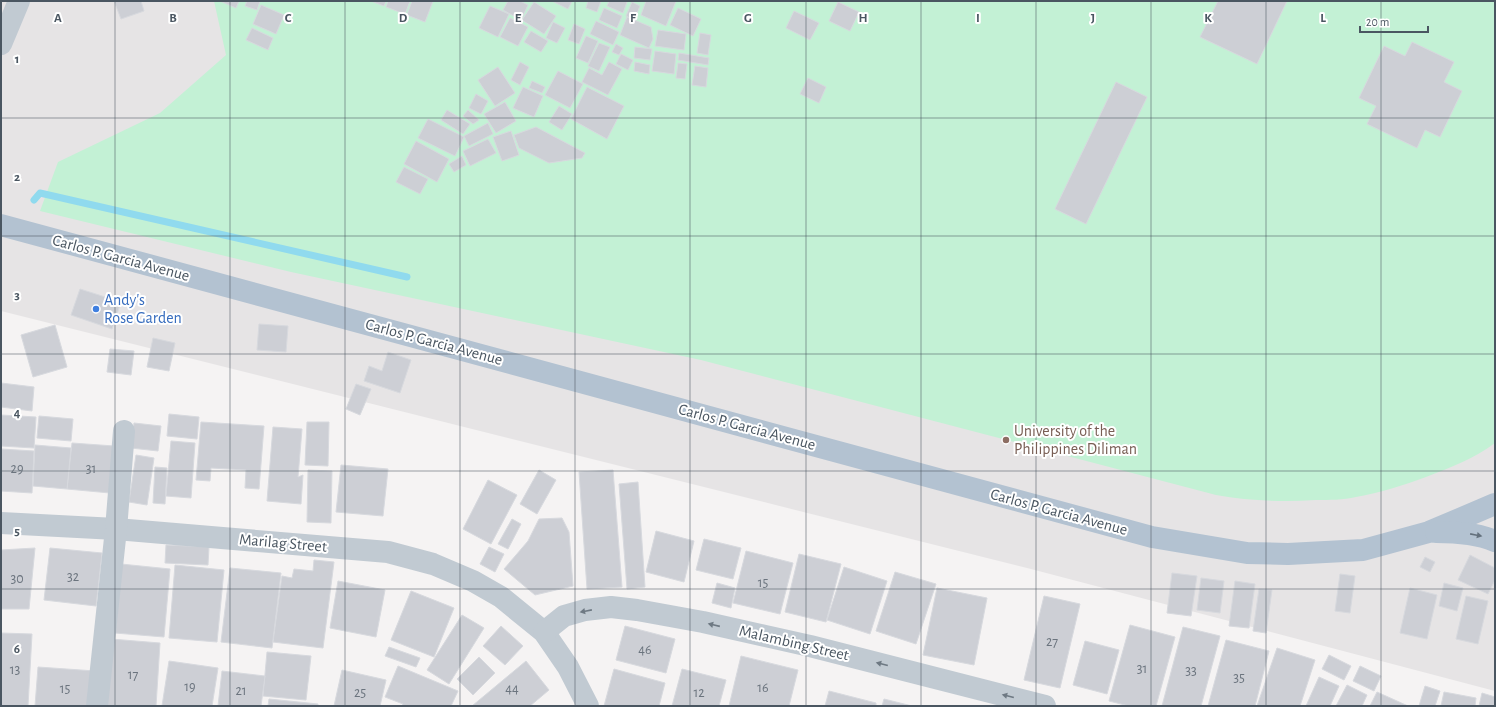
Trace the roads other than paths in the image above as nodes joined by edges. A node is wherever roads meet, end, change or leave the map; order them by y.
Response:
1 (19, 1) edge
2 (1, 44) edge
3 (3, 230) edge
4 (124, 431) dead end
5 (1495, 504) edge
6 (1, 522) edge
7 (116, 529) junction
8 (1429, 532) junction
9 (1495, 541) edge
10 (544, 632) junction
11 (97, 706) edge
12 (588, 706) edge
13 (1045, 706) edge

1 - 2 street
3 - 8 main road, Carlos P. Garcia Avenue
4 - 7 street
5 - 8 main road, Carlos P. Garcia Avenue
6 - 7 street, Marilag Street
7 - 10 street, Marilag Street
7 - 11 street
8 -> 9 main road
10 - 12 street, Marilag Street
13 -> 10 street, Malambing Street

